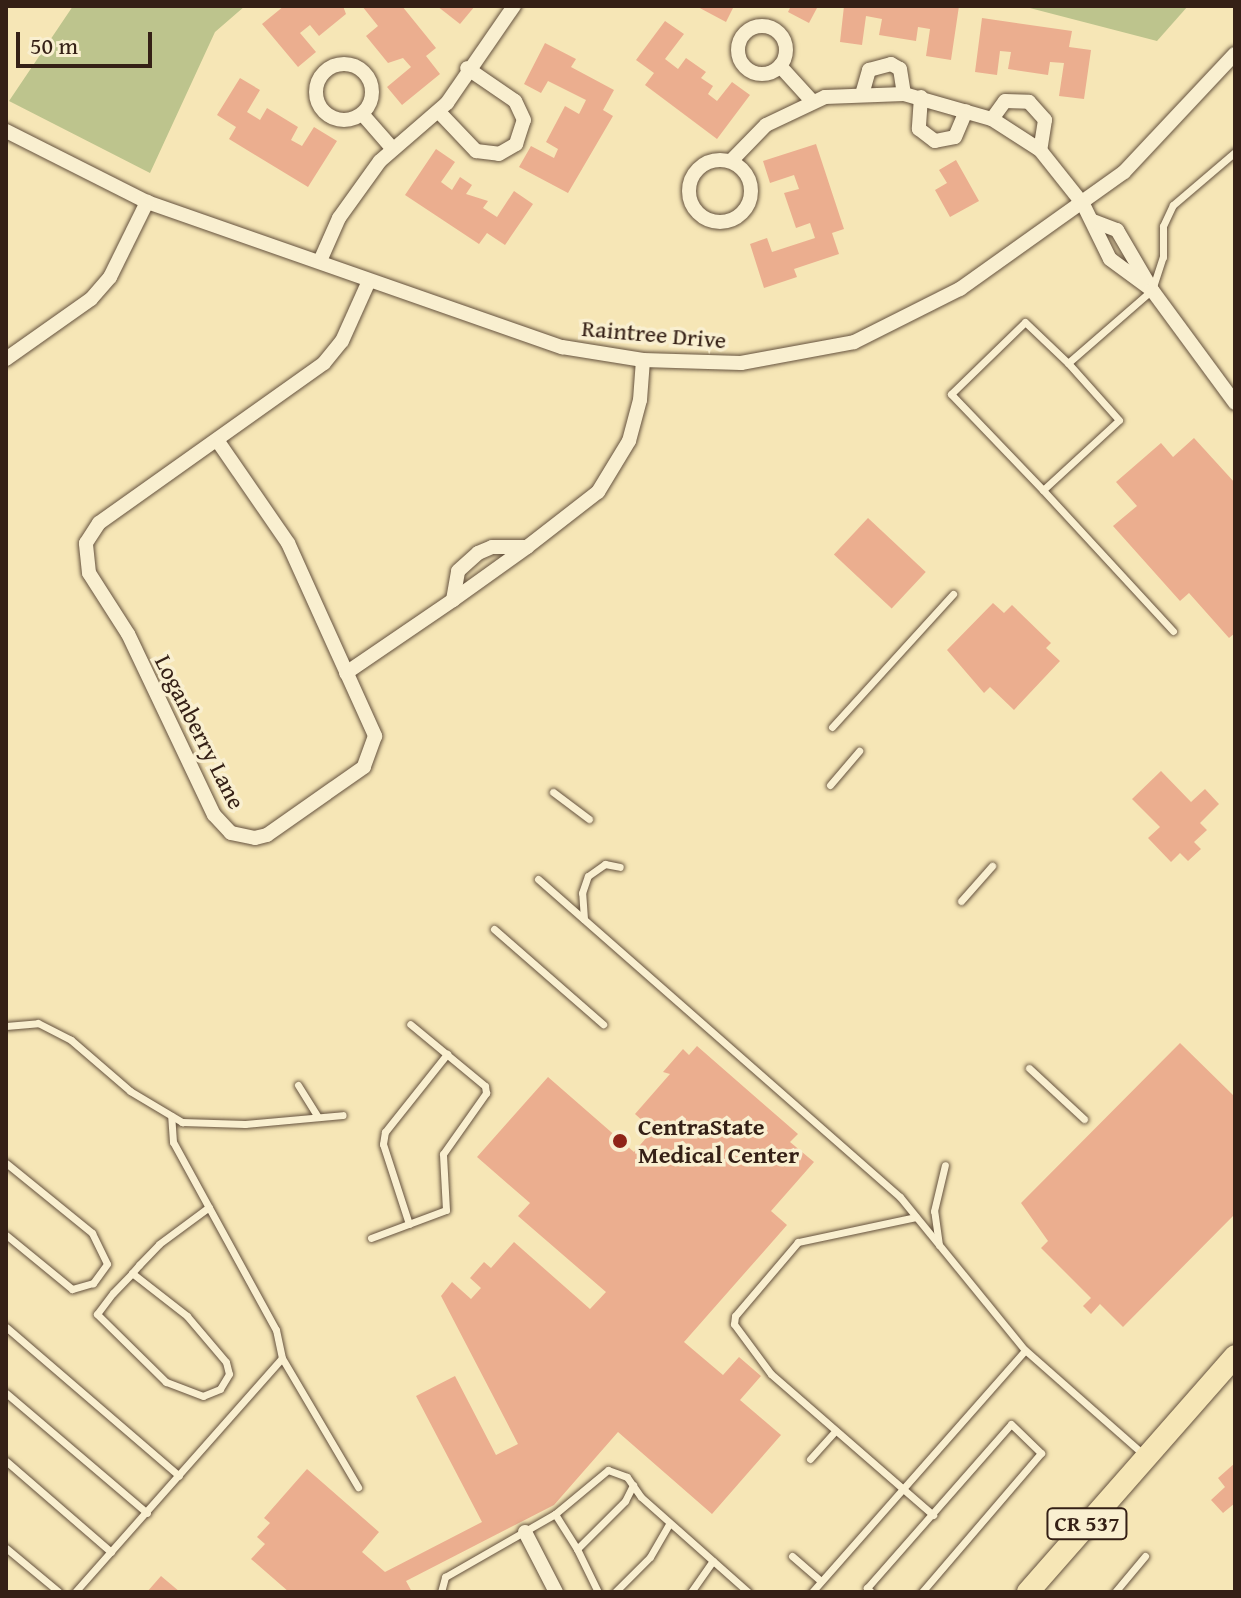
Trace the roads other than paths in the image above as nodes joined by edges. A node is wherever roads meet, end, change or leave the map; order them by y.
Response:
1 (514, 6) edge
2 (1235, 54) edge
3 (780, 66) dead end
4 (467, 68) junction
5 (863, 91) junction
6 (904, 94) junction
7 (921, 97) junction
8 (812, 101) junction
9 (966, 111) junction
10 (439, 112) junction
11 (364, 116) junction
12 (992, 119) junction
13 (6, 131) edge
14 (392, 148) junction
15 (1040, 150) junction
16 (1235, 152) edge
17 (731, 161) junction
18 (147, 202) junction
19 (1083, 204) junction
20 (1093, 221) junction
21 (320, 261) junction
22 (369, 281) junction
23 (1152, 290) junction
24 (6, 359) edge
25 (643, 360) junction
26 (1068, 363) junction
27 (1235, 403) edge
28 (217, 440) junction
29 (1043, 490) junction
30 (527, 547) junction
31 (953, 594) dead end
32 (453, 600) junction
33 (1173, 631) dead end
34 (346, 673) junction
35 (832, 727) dead end
36 (859, 751) dead end
37 (830, 785) dead end
38 (553, 792) dead end
39 (589, 819) dead end
40 (992, 866) dead end
41 (620, 867) dead end
42 (538, 879) dead end
43 (961, 901) dead end
44 (584, 919) junction
45 (494, 929) dead end
46 (410, 1024) dead end
47 (603, 1024) dead end
48 (6, 1026) edge
49 (447, 1054) junction
50 (1029, 1068) dead end
51 (298, 1085) dead end
52 (343, 1115) dead end
53 (171, 1116) junction
54 (317, 1116) junction
55 (1084, 1119) dead end
56 (6, 1163) edge
57 (945, 1165) dead end
58 (209, 1207) junction
59 (916, 1217) junction
60 (409, 1224) junction
61 (6, 1235) edge
62 (371, 1238) dead end
63 (940, 1248) junction
64 (132, 1273) junction
65 (6, 1327) edge
66 (1025, 1350) junction
67 (1235, 1356) edge
68 (282, 1358) junction
69 (6, 1393) edge
70 (835, 1431) junction
71 (1146, 1456) junction
72 (810, 1459) dead end
73 (6, 1461) edge
74 (179, 1476) junction
75 (633, 1485) junction
76 (358, 1487) dead end
77 (904, 1489) junction
78 (147, 1513) junction
79 (555, 1514) junction
80 (933, 1515) junction
81 (670, 1523) junction
82 (525, 1532) junction
83 (6, 1548) edge
84 (577, 1549) junction
85 (111, 1552) junction
86 (792, 1556) dead end
87 (1145, 1556) dead end
88 (713, 1561) junction
89 (821, 1581) junction
90 (59, 1592) edge
91 (75, 1592) edge
92 (441, 1592) edge
93 (556, 1592) edge
94 (598, 1592) edge
95 (615, 1592) edge
96 (691, 1592) edge
97 (748, 1592) edge
98 (812, 1592) edge
99 (871, 1592) edge
100 (922, 1592) edge
101 (1028, 1592) edge
102 (1115, 1592) edge

1 - 4 street
2 - 19 street, Raintree Drive
3 - 8 street
4 - 10 street
4 - 10 street
5 - 6 street
5 - 6 street
5 - 8 street
6 - 7 street
7 - 9 street
7 - 9 street
8 - 17 street
9 - 12 street
10 - 14 street
11 - 11 street
11 - 14 street
12 - 15 street
12 - 15 street
13 - 18 street, Raintree Drive
14 - 21 street
15 - 19 street
16 - 23 lane
17 - 17 street
18 - 21 street, Raintree Drive
18 - 24 street
19 - 20 street
19 - 25 street, Raintree Drive
20 - 23 street
20 - 23 street
21 - 22 street, Raintree Drive
22 - 25 street, Raintree Drive
22 - 28 street, Loganberry Lane
23 - 26 lane
23 - 27 street
25 - 30 street
26 - 29 lane
26 - 29 lane
28 - 34 street, Loganberry Lane
28 - 34 street, Loganberry Lane
29 - 33 lane
30 - 32 street
30 - 32 street
31 - 35 lane
32 - 34 street
36 - 37 lane
38 - 39 lane
40 - 43 lane
41 - 44 lane
42 - 44 lane
44 - 59 lane
45 - 47 lane
46 - 49 lane
48 - 53 lane
49 - 60 lane
49 - 60 lane
50 - 55 lane
51 - 54 lane
52 - 54 lane
53 - 54 lane
53 - 58 lane
56 - 61 lane
57 - 63 lane
58 - 64 lane
58 - 68 lane
59 - 63 lane
59 - 70 lane
60 - 62 lane
63 - 66 lane
64 - 64 lane
65 - 74 lane
66 - 71 lane
66 - 77 lane
67 - 71 main road, CR 537
68 - 74 lane
68 - 76 lane
69 - 78 lane
70 - 72 lane
70 - 77 lane
71 - 101 main road, CR 537
73 - 85 lane
74 - 78 lane
75 - 79 lane
75 - 81 lane
75 - 84 lane
77 - 80 lane
77 - 89 lane
78 - 85 lane
79 - 82 lane
79 - 84 lane
80 - 99 lane
80 - 100 lane
81 - 88 lane
81 - 95 lane
82 - 92 lane
82 - 93 street
83 - 90 lane
84 - 94 lane
85 - 91 lane
86 - 89 lane
87 - 102 lane
88 - 96 lane
88 - 97 lane
89 - 98 lane

